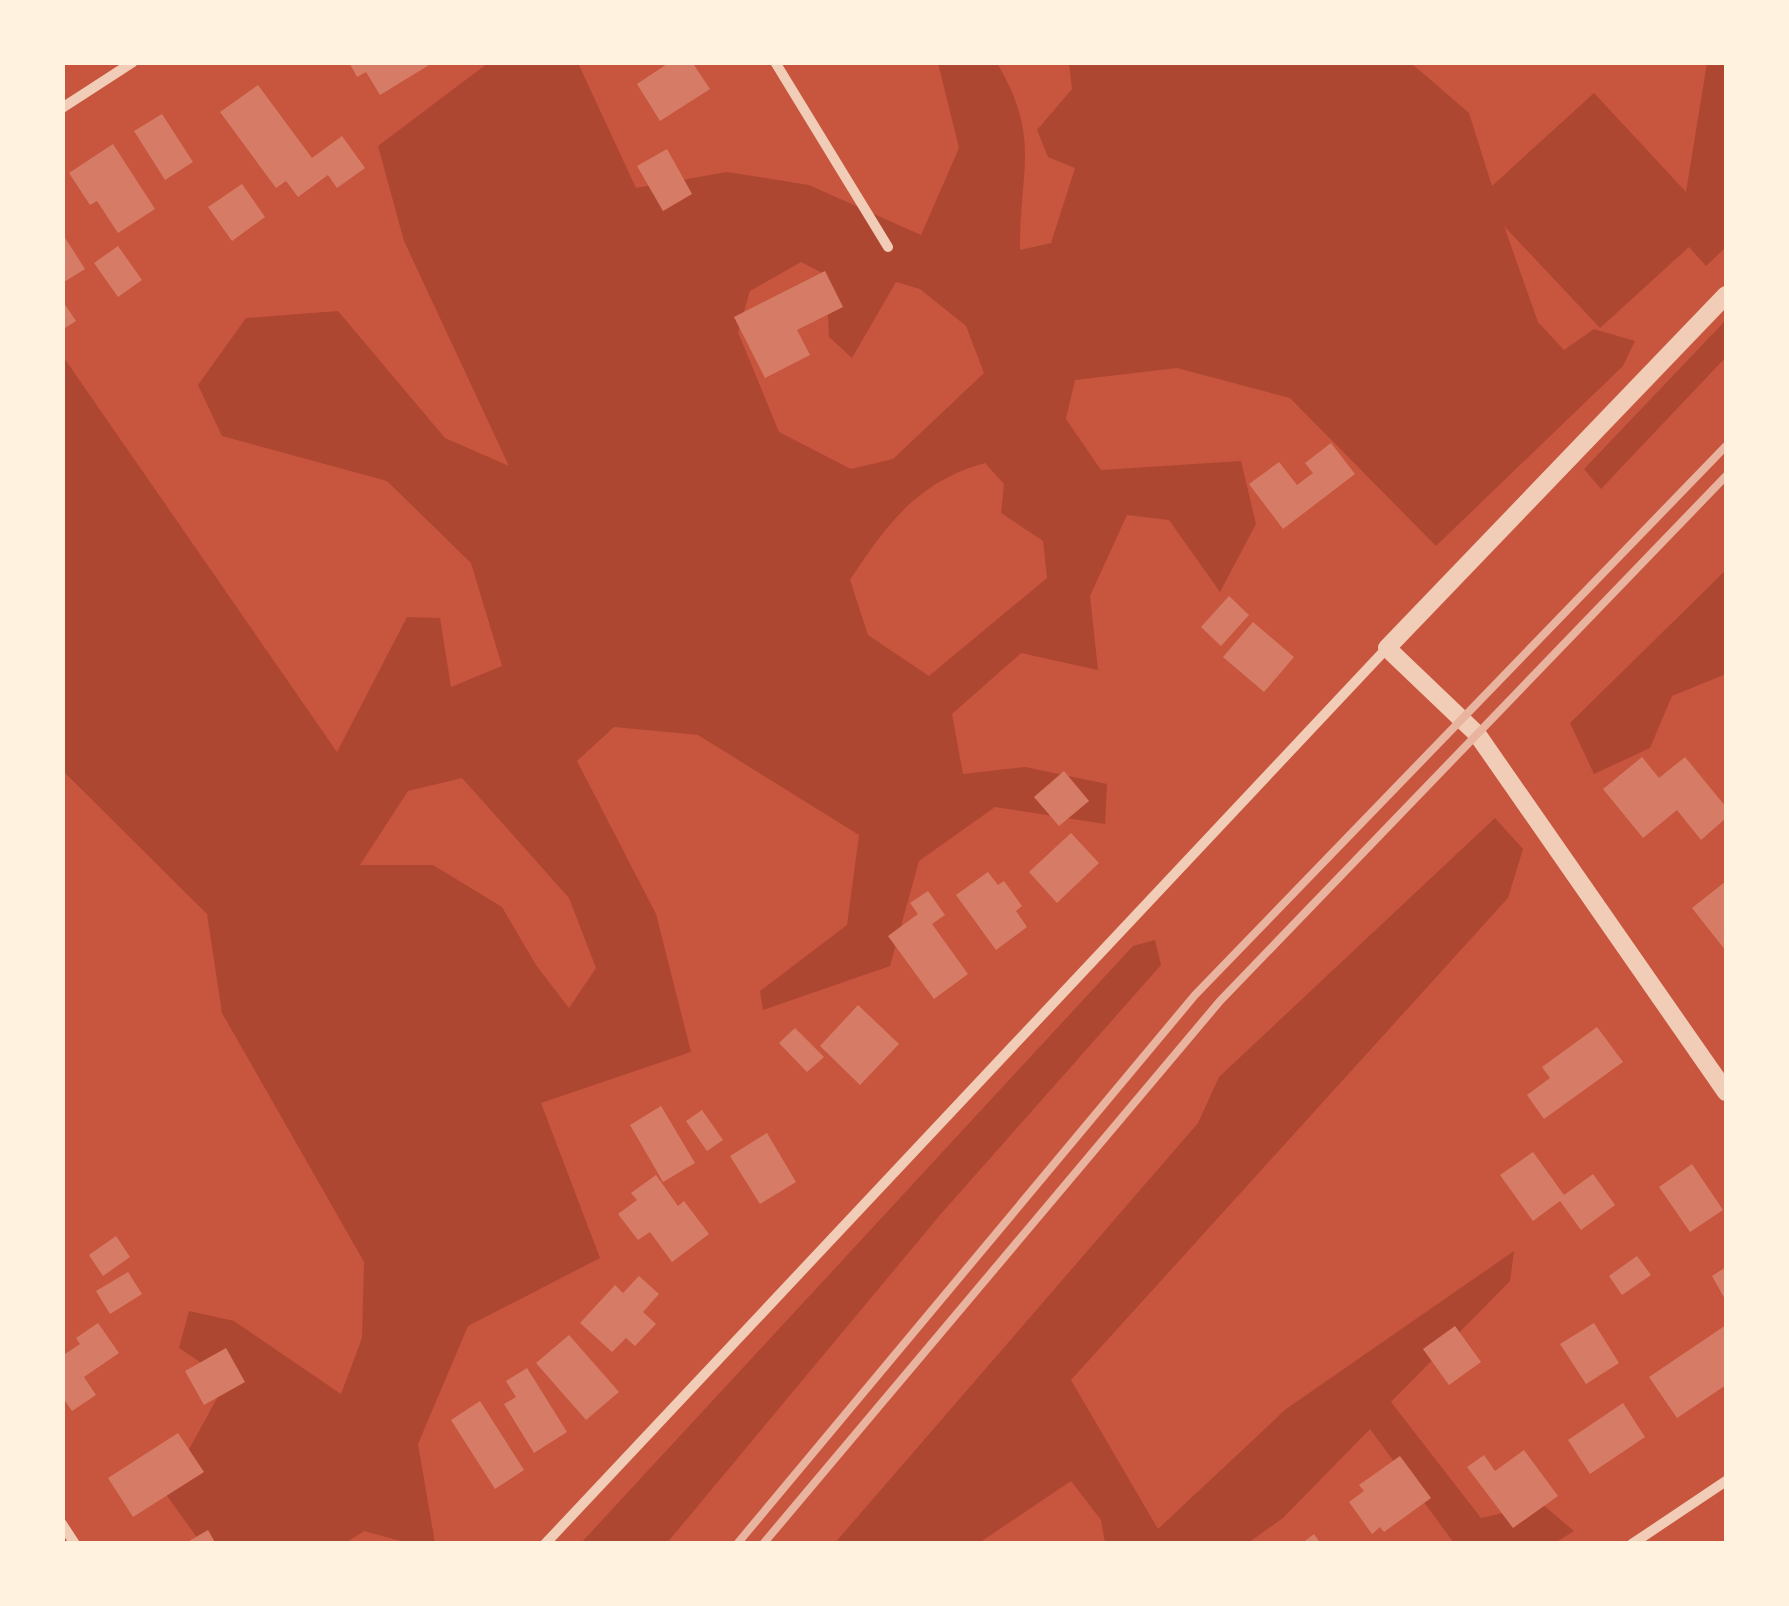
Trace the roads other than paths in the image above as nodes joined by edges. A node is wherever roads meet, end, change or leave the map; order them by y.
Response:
1 (133, 62) edge
2 (775, 62) edge
3 (62, 108) edge
4 (888, 247) dead end
5 (1726, 295) edge
6 (1387, 648) junction
7 (1726, 1092) edge
8 (1726, 1481) edge
9 (62, 1524) edge
10 (75, 1544) edge
11 (546, 1544) edge
12 (1632, 1544) edge

1 - 3 street
2 - 4 street
5 - 6 street
6 - 7 street
6 - 11 street
8 - 12 street
9 - 10 street

